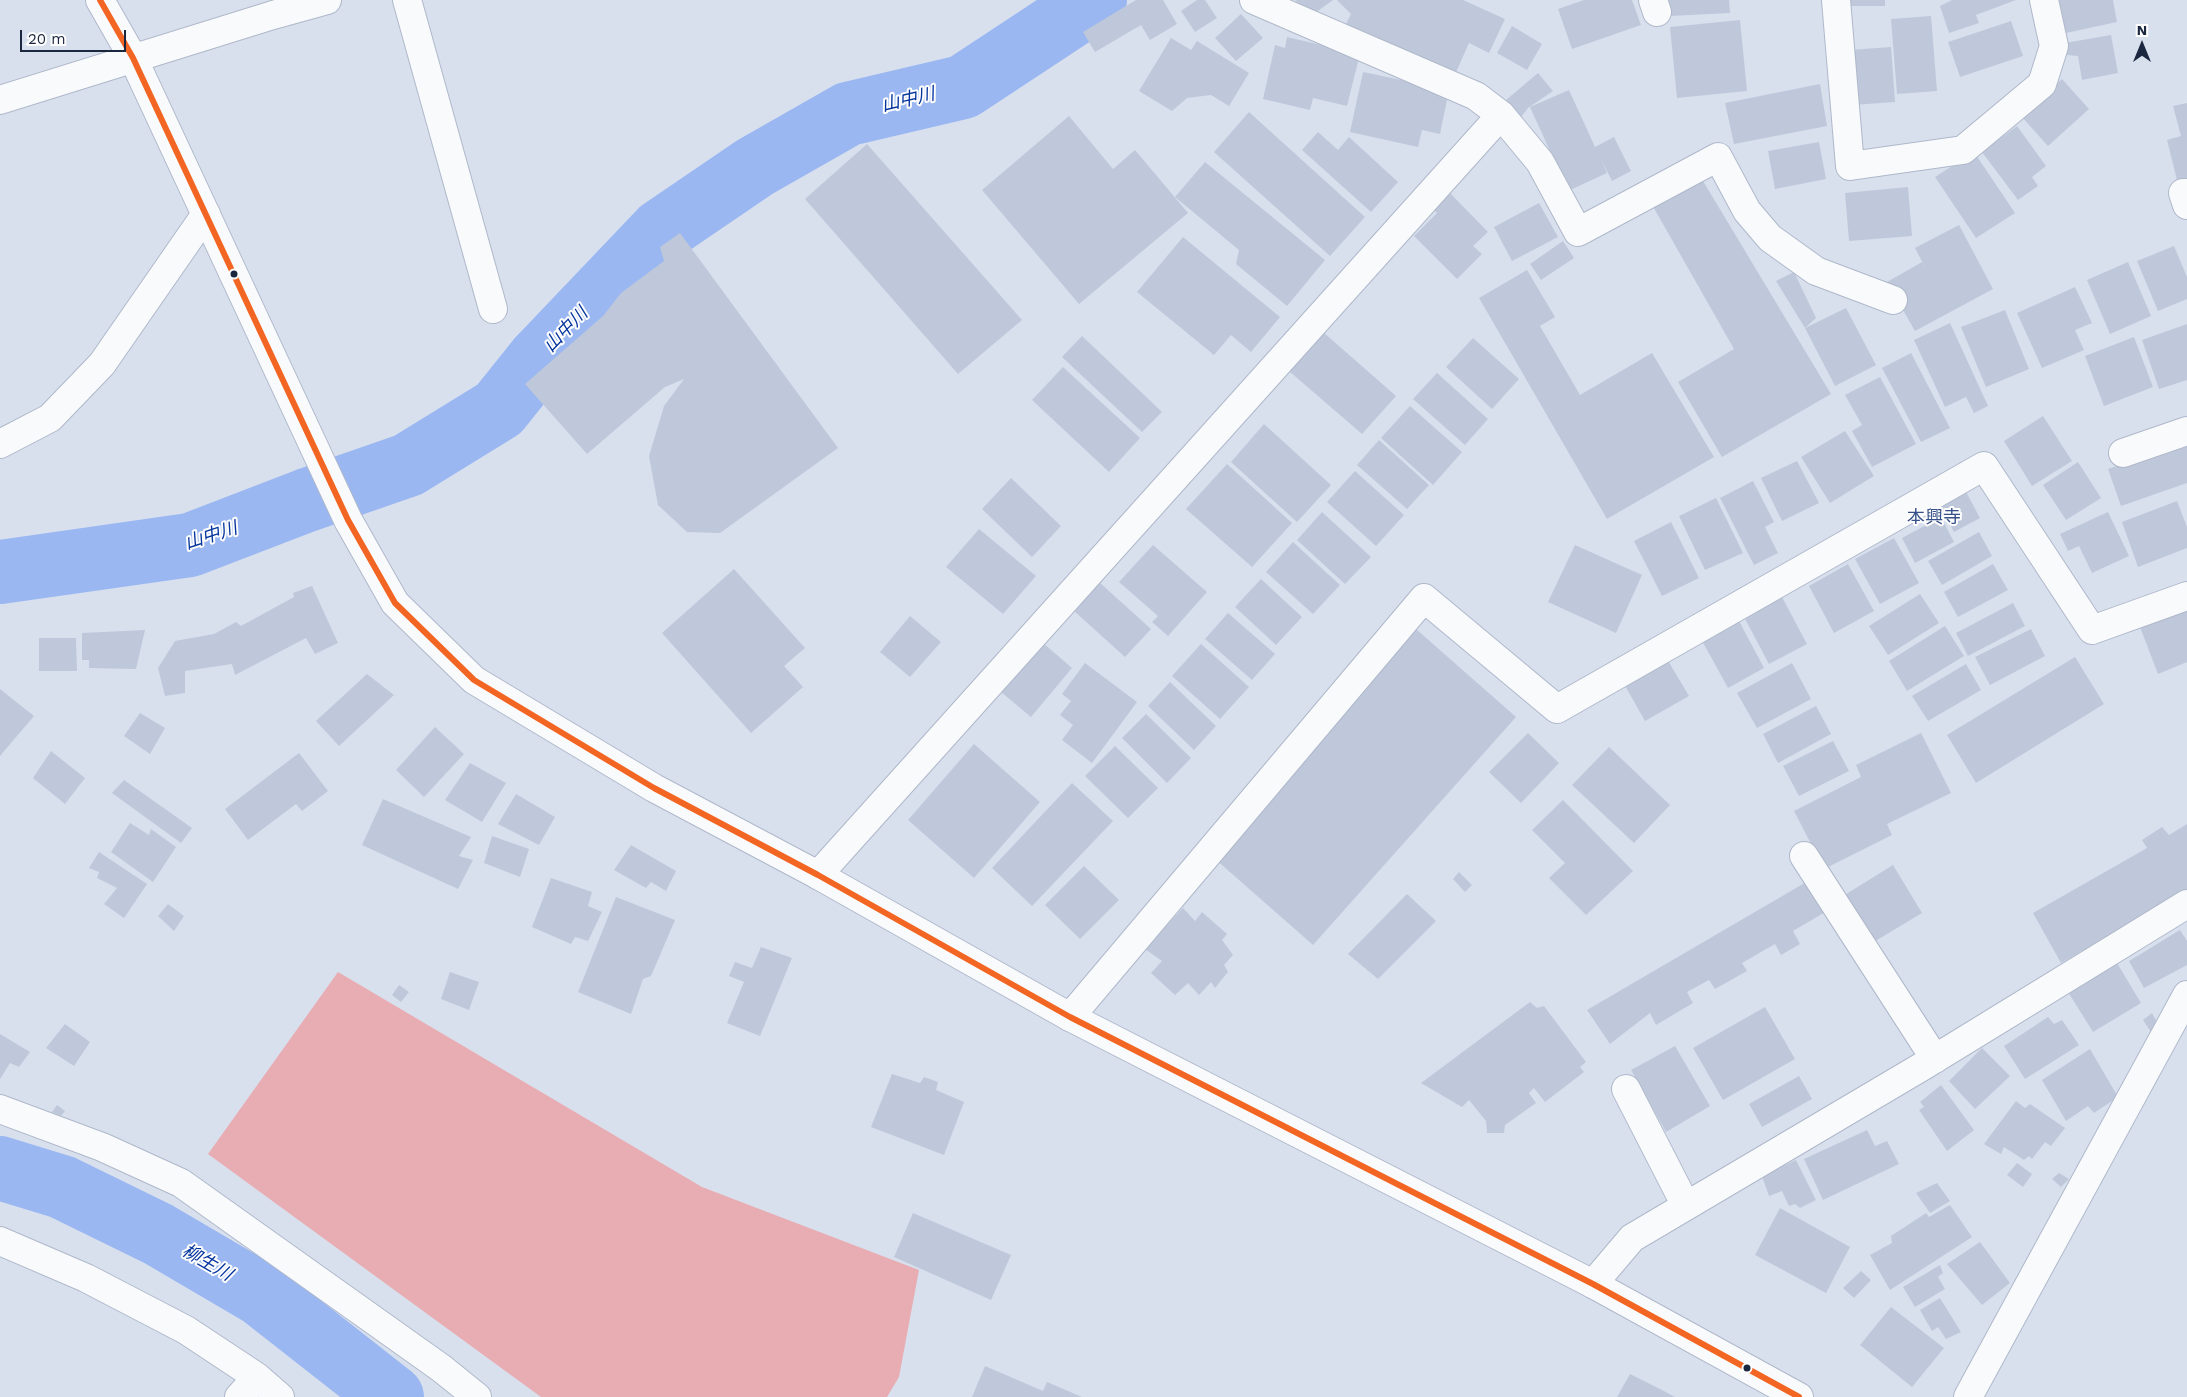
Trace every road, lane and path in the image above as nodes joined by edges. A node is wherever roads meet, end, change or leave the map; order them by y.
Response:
1 (100, 0) edge
2 (328, 0) edge
3 (407, 0) edge
4 (1254, 0) edge
5 (1836, 0) edge
6 (2044, 0) edge
7 (133, 58) junction
8 (0, 100) edge
9 (1501, 114) junction
10 (2187, 193) edge
11 (2187, 205) edge
12 (206, 214) junction
13 (1893, 300) dead end
14 (493, 309) dead end
15 (2187, 431) edge
16 (0, 444) edge
17 (2123, 453) dead end
18 (2187, 596) edge
19 (1804, 856) dead end
20 (818, 875) junction
21 (2187, 904) edge
22 (2187, 995) edge
23 (1070, 1017) junction
24 (1935, 1059) junction
25 (1626, 1089) dead end
26 (0, 1109) edge
27 (1686, 1206) junction
28 (3, 1246) edge
29 (1593, 1284) junction
30 (257, 1377) junction
31 (239, 1397) edge
32 (280, 1397) edge
33 (476, 1397) edge
34 (1800, 1397) edge
35 (1968, 1397) edge

1 - 7 street
2 - 7 street
3 - 14 street
4 - 9 street
5 - 6 street
7 - 8 street
7 - 12 street
9 - 13 street
9 - 20 street
10 - 11 street
12 - 16 street
12 - 20 street
15 - 17 street
18 - 23 street
19 - 24 street
20 - 23 street
21 - 24 street
22 - 35 street
23 - 29 street
24 - 27 street
25 - 27 street
26 - 33 street
27 - 29 street
28 - 30 street
29 - 34 street
30 - 31 street
30 - 32 street

